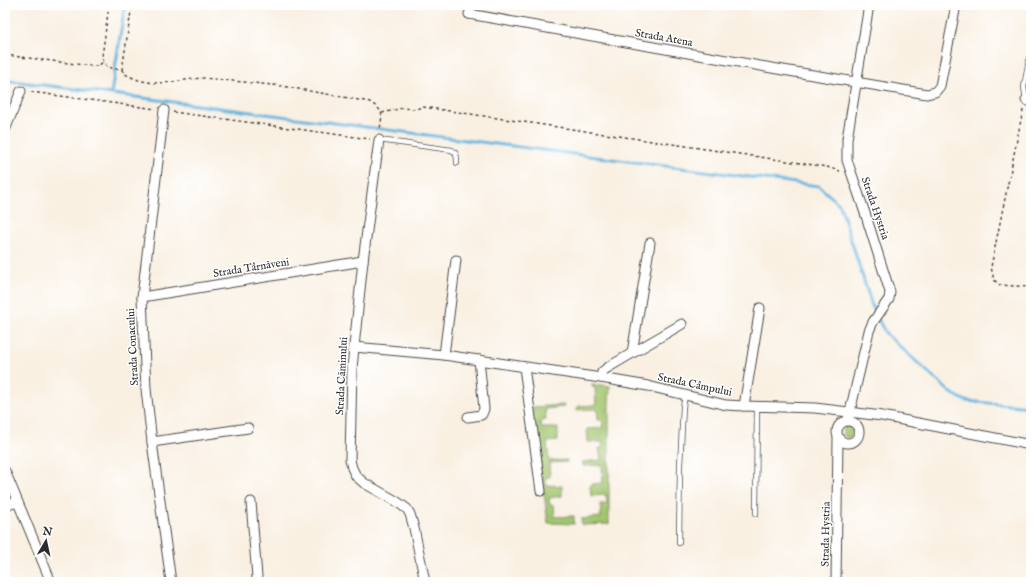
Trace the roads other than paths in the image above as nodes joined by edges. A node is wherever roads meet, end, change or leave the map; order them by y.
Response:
1 (869, 5) edge
2 (956, 5) edge
3 (469, 14) dead end
4 (1031, 49) edge
5 (856, 82) junction
6 (20, 91) road end
7 (1028, 101) edge
8 (164, 110) road end
9 (5, 130) edge
10 (379, 140) joint
11 (457, 163) dead end
12 (650, 243) dead end
13 (456, 260) dead end
14 (363, 261) junction
15 (142, 297) junction
16 (760, 308) dead end
17 (682, 324) dead end
18 (354, 347) junction
19 (632, 353) junction
20 (444, 355) junction
21 (479, 360) junction
22 (524, 367) junction
23 (601, 378) junction
24 (685, 395) junction
25 (744, 406) junction
26 (757, 406) junction
27 (849, 416) junction
28 (468, 417) dead end
29 (248, 428) dead end
30 (838, 439) junction
31 (152, 442) junction
32 (1031, 445) edge
33 (5, 471) edge
34 (541, 491) dead end
35 (251, 502) dead end
36 (18, 503) junction
37 (5, 504) edge
38 (756, 514) dead end
39 (680, 543) dead end
40 (51, 582) edge
41 (171, 582) edge
42 (256, 582) edge
43 (425, 582) edge
44 (836, 582) edge

1 - 5 street, Strada Hystria
2 - 5 street, Strada Atena
3 - 5 street, Strada Atena
4 - 7 lane
5 - 27 street, Strada Hystria
6 - 9 street
8 - 15 street, Strada Conacului
10 - 11 lane
10 - 14 street, Strada Căminului
12 - 19 street
13 - 20 street
14 - 15 street, Strada Târnăveni
14 - 18 street, Strada Căminului
15 - 31 street, Strada Conacului
16 - 25 street
17 - 19 street
18 - 20 street, Strada Câmpului
18 - 43 street, Strada Căminului
19 - 23 street
20 - 21 street, Strada Câmpului
21 - 22 street, Strada Câmpului
21 - 28 street
22 - 23 street, Strada Câmpului
22 - 34 street
23 - 24 street, Strada Câmpului
24 - 25 street, Strada Câmpului
24 - 39 lane
25 - 26 street, Strada Câmpului
26 - 27 street, Strada Câmpului
26 - 38 lane
27 - 30 street
27 - 30 street
27 - 32 street, Strada Câmpului
29 - 31 street
30 - 44 street, Strada Hystria
31 - 41 street, Strada Conacului
33 - 36 street
35 - 42 street
36 - 37 street
36 - 40 street

